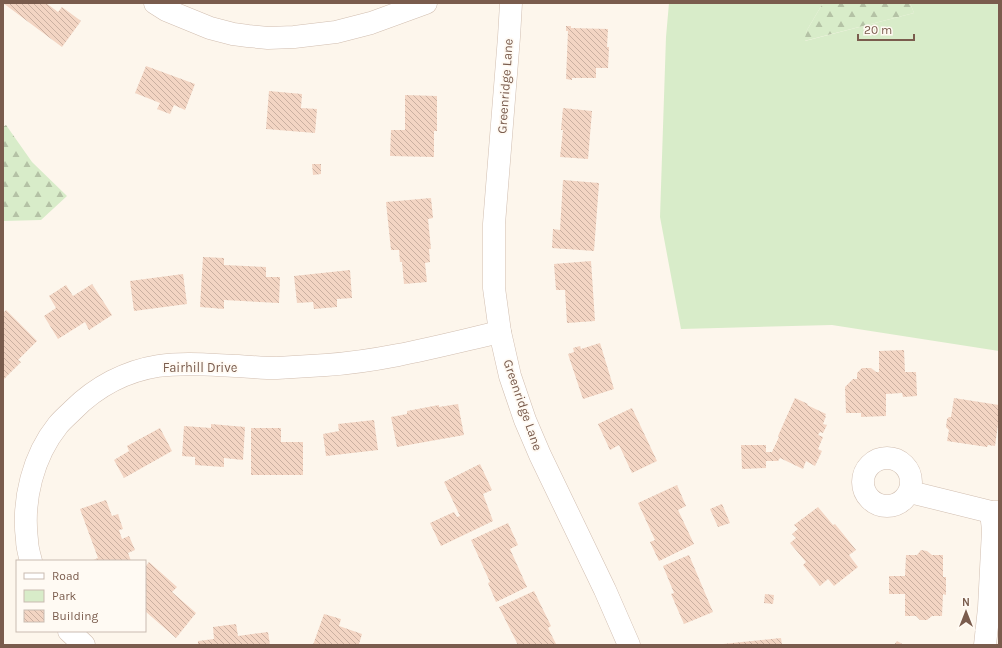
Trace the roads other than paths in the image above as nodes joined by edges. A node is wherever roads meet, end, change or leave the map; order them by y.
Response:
1 (155, 3) edge
2 (426, 3) edge
3 (511, 3) edge
4 (500, 332) junction
5 (910, 492) dead end
6 (995, 512) edge
7 (31, 560) edge
8 (70, 632) edge
9 (84, 645) edge
10 (629, 645) edge
11 (985, 645) edge

1 - 2 street
3 - 4 street, Greenridge Lane
4 - 7 street, Fairhill Drive
4 - 10 street, Greenridge Lane
5 - 6 street
6 - 11 street
8 - 9 street

